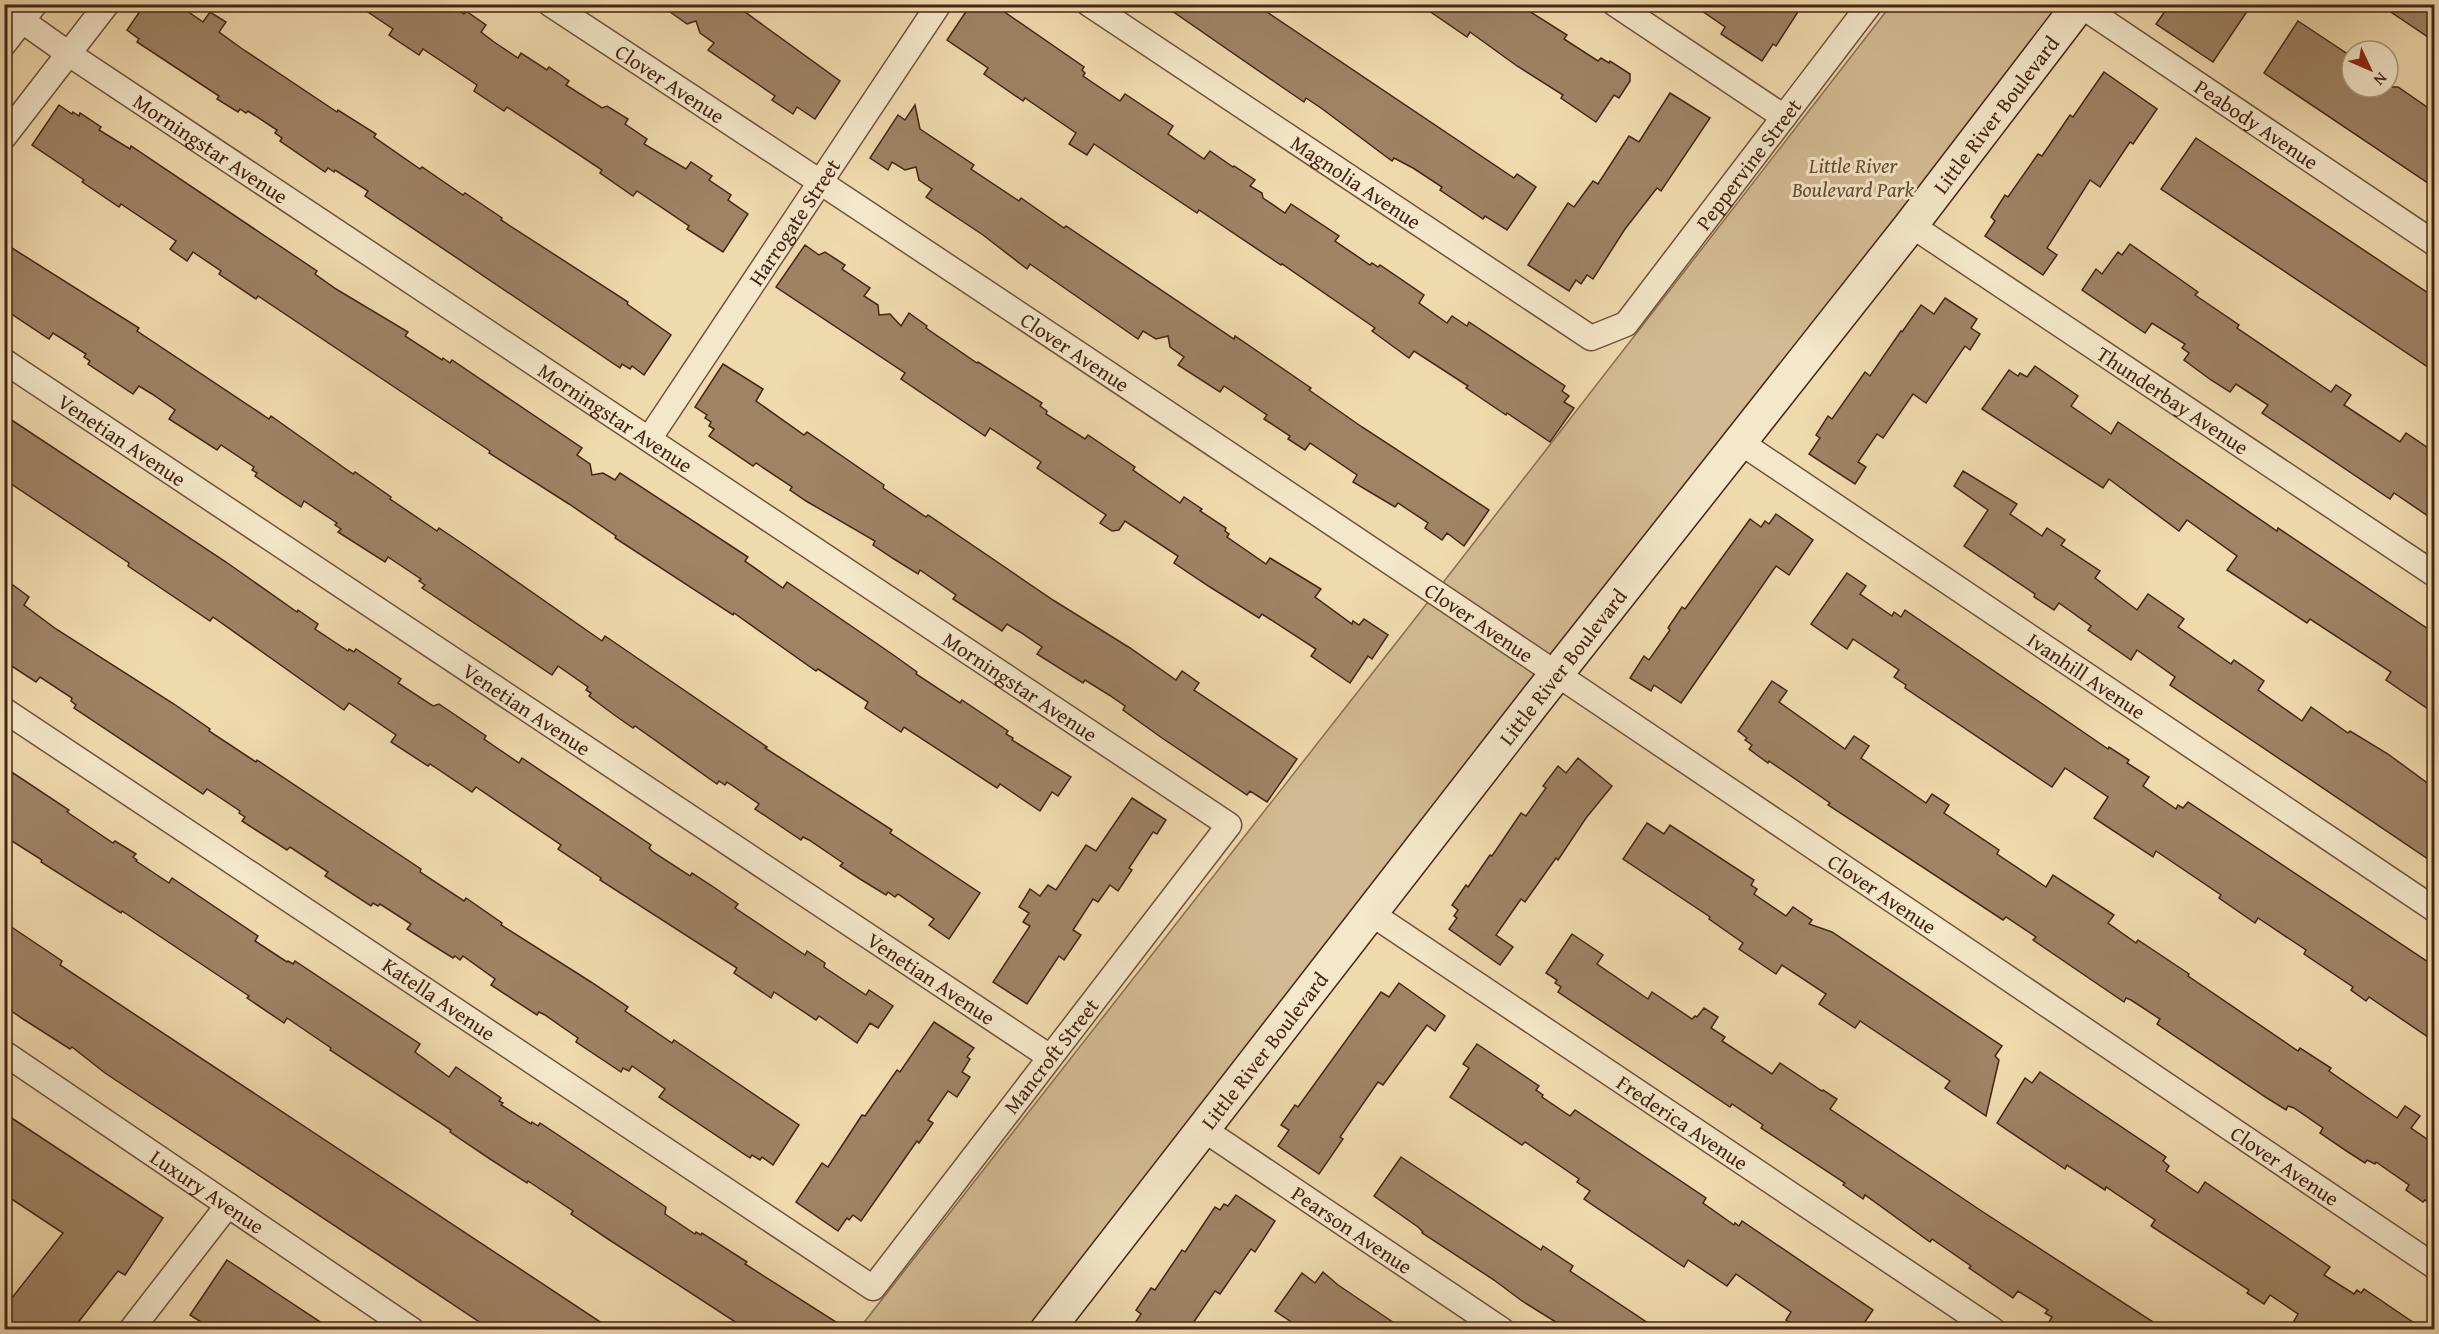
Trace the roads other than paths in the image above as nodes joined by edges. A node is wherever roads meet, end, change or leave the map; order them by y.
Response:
1 (106, 4) edge
2 (550, 4) edge
3 (939, 4) edge
4 (1089, 4) edge
5 (1615, 4) edge
6 (1870, 4) edge
7 (2080, 5) edge
8 (21, 11) edge
9 (4, 44) edge
10 (69, 54) junction
11 (1784, 117) junction
12 (4, 137) edge
13 (820, 182) junction
14 (1911, 225) junction
15 (2434, 243) edge
16 (1626, 324) joint
17 (4, 361) edge
18 (649, 439) junction
19 (1740, 442) junction
20 (2434, 574) edge
21 (1557, 674) junction
22 (4, 710) edge
23 (1229, 825) joint
24 (2434, 909) edge
25 (1372, 914) junction
26 (4, 1053) edge
27 (1050, 1057) junction
28 (1203, 1129) junction
29 (228, 1205) junction
30 (2434, 1266) edge
31 (873, 1288) joint
32 (131, 1329) edge
33 (412, 1329) edge
34 (1047, 1329) edge
35 (1502, 1329) edge
36 (1993, 1329) edge

1 - 10 street
2 - 13 street, Clover Avenue
3 - 13 street, Harrogate Street
4 - 16 street, Magnolia Avenue
5 - 11 street
6 - 11 street, Peppervine Street
7 - 14 street, Little River Boulevard
7 - 15 street, Peabody Avenue
8 - 9 street
8 - 10 street, Morningstar Avenue
10 - 12 street
10 - 18 street, Morningstar Avenue
11 - 16 street, Peppervine Street
13 - 18 street, Harrogate Street
13 - 21 street, Clover Avenue
14 - 19 street, Little River Boulevard
14 - 20 street, Thunderbay Avenue
17 - 27 street, Venetian Avenue
18 - 23 street, Morningstar Avenue
19 - 21 street, Little River Boulevard
19 - 24 street, Ivanhill Avenue
21 - 25 street, Little River Boulevard
21 - 30 street, Clover Avenue
22 - 31 street, Katella Avenue
23 - 27 street, Mancroft Street
25 - 28 street, Little River Boulevard
25 - 36 street, Frederica Avenue
26 - 29 street, Luxury Avenue
27 - 31 street, Mancroft Street
28 - 34 street, Little River Boulevard
28 - 35 street, Pearson Avenue
29 - 32 street
29 - 33 street, Luxury Avenue

